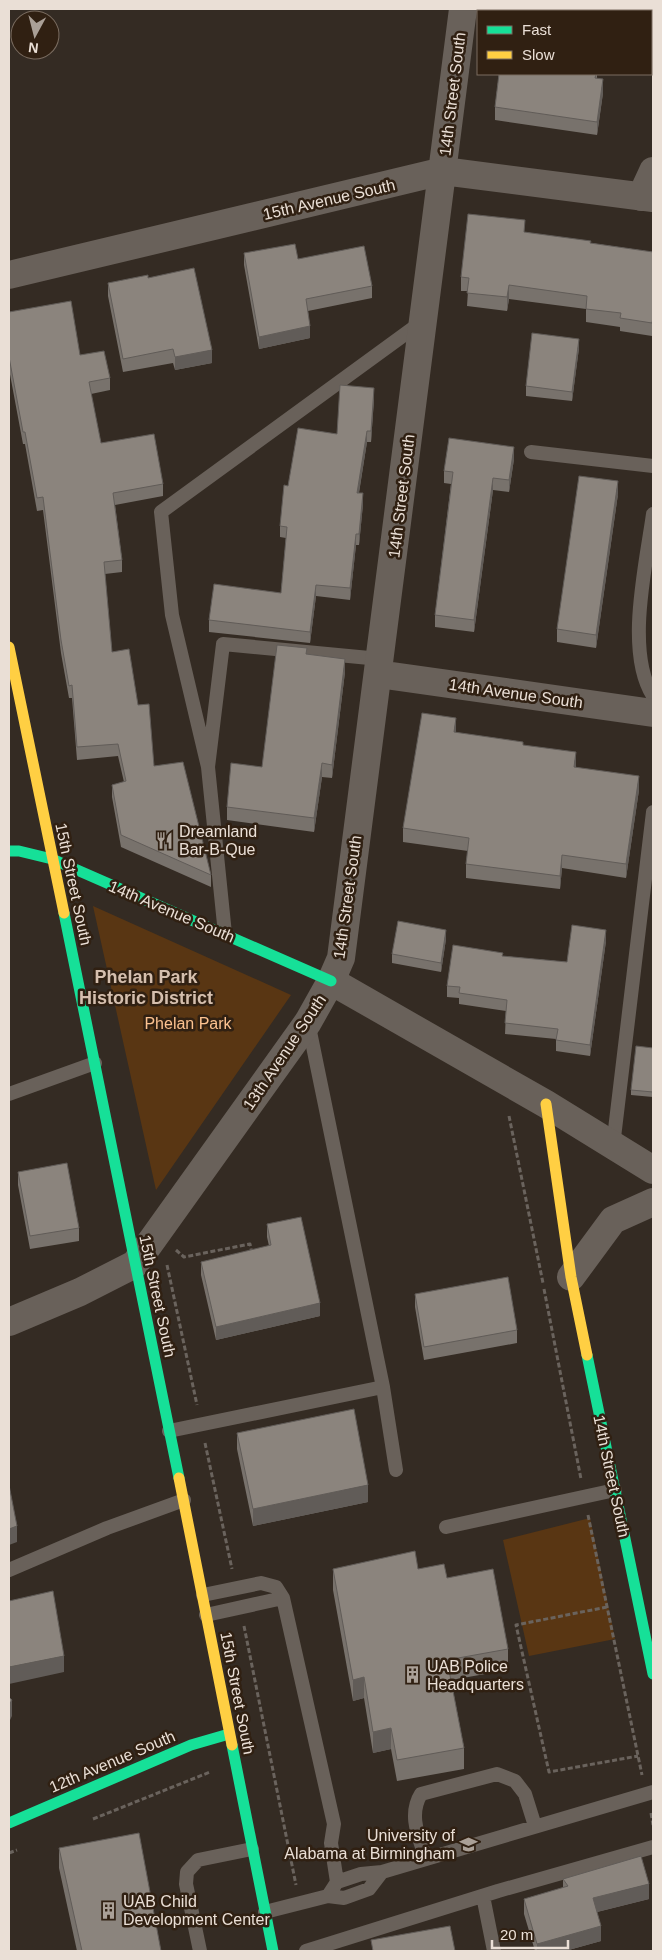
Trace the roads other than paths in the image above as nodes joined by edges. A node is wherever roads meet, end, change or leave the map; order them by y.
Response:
1 (463, 9) edge
2 (443, 171) junction
3 (653, 171) edge
4 (647, 197) edge
5 (9, 275) edge
6 (423, 321) junction
7 (530, 452) dead end
8 (653, 466) edge
9 (653, 514) edge
10 (9, 647) edge
11 (379, 666) junction
12 (653, 696) edge
13 (653, 713) edge
14 (208, 767) junction
15 (653, 812) edge
16 (9, 851) edge
17 (52, 859) junction
18 (225, 934) junction
19 (331, 981) junction
20 (308, 1022) junction
21 (95, 1063) junction
22 (9, 1094) edge
23 (546, 1104) junction
24 (613, 1146) junction
25 (653, 1170) edge
26 (653, 1202) edge
27 (135, 1264) junction
28 (571, 1277) junction
29 (9, 1322) edge
30 (383, 1387) junction
31 (169, 1430) junction
32 (396, 1470) dead end
33 (615, 1490) junction
34 (184, 1500) junction
35 (446, 1527) dead end
36 (9, 1570) edge
37 (203, 1595) junction
38 (283, 1598) junction
39 (206, 1615) junction
40 (653, 1674) edge
41 (229, 1734) junction
42 (650, 1793) edge
43 (9, 1823) edge
44 (535, 1826) junction
45 (653, 1847) edge
46 (252, 1850) junction
47 (426, 1859) junction
48 (382, 1872) junction
49 (337, 1882) junction
50 (328, 1896) junction
51 (483, 1896) junction
52 (265, 1912) junction
53 (200, 1951) edge
54 (273, 1951) edge
55 (306, 1951) edge
56 (494, 1951) edge

1 - 2 street, 14th Street South
2 - 4 street, 15th Avenue South
2 - 5 street, 15th Avenue South
2 - 6 street, 14th Street South
3 - 4 street
6 - 11 street, 14th Street South
6 - 14 lane
7 - 8 lane
9 - 12 lane
10 - 17 street, 15th Street South
11 - 13 street, 14th Avenue South
11 - 14 lane
11 - 19 street, 14th Street South
14 - 18 lane
15 - 24 lane
16 - 17 street, 14th Avenue South
17 - 18 street, 14th Avenue South
17 - 21 street, 15th Street South
18 - 19 street, 14th Avenue South
19 - 20 street, 13th Avenue South
19 - 23 street, 13th Avenue South
20 - 27 street, 13th Avenue South
20 - 30 lane
21 - 22 lane
21 - 27 street, 15th Street South
23 - 24 street, 13th Avenue South
23 - 28 street, 14th Street South
24 - 25 street, 13th Avenue South
26 - 28 street
27 - 29 street, 13th Avenue South
27 - 31 street, 15th Street South
28 - 33 street, 14th Street South
30 - 31 lane
30 - 32 lane
31 - 34 street, 15th Street South
33 - 35 lane
33 - 40 street, 14th Street South
34 - 36 lane
34 - 37 street, 15th Street South
37 - 38 lane
37 - 39 street, 15th Street South
38 - 39 lane
38 - 49 lane
39 - 41 street, 15th Street South
41 - 43 street, 12th Avenue South
41 - 46 street, 15th Street South
42 - 44 lane
44 - 47 lane
44 - 47 lane
45 - 51 lane
46 - 52 street, 15th Street South
46 - 53 lane
47 - 48 lane
48 - 49 lane
48 - 50 lane
49 - 50 lane
50 - 52 lane
51 - 55 lane
51 - 56 lane
52 - 54 street, 15th Street South

